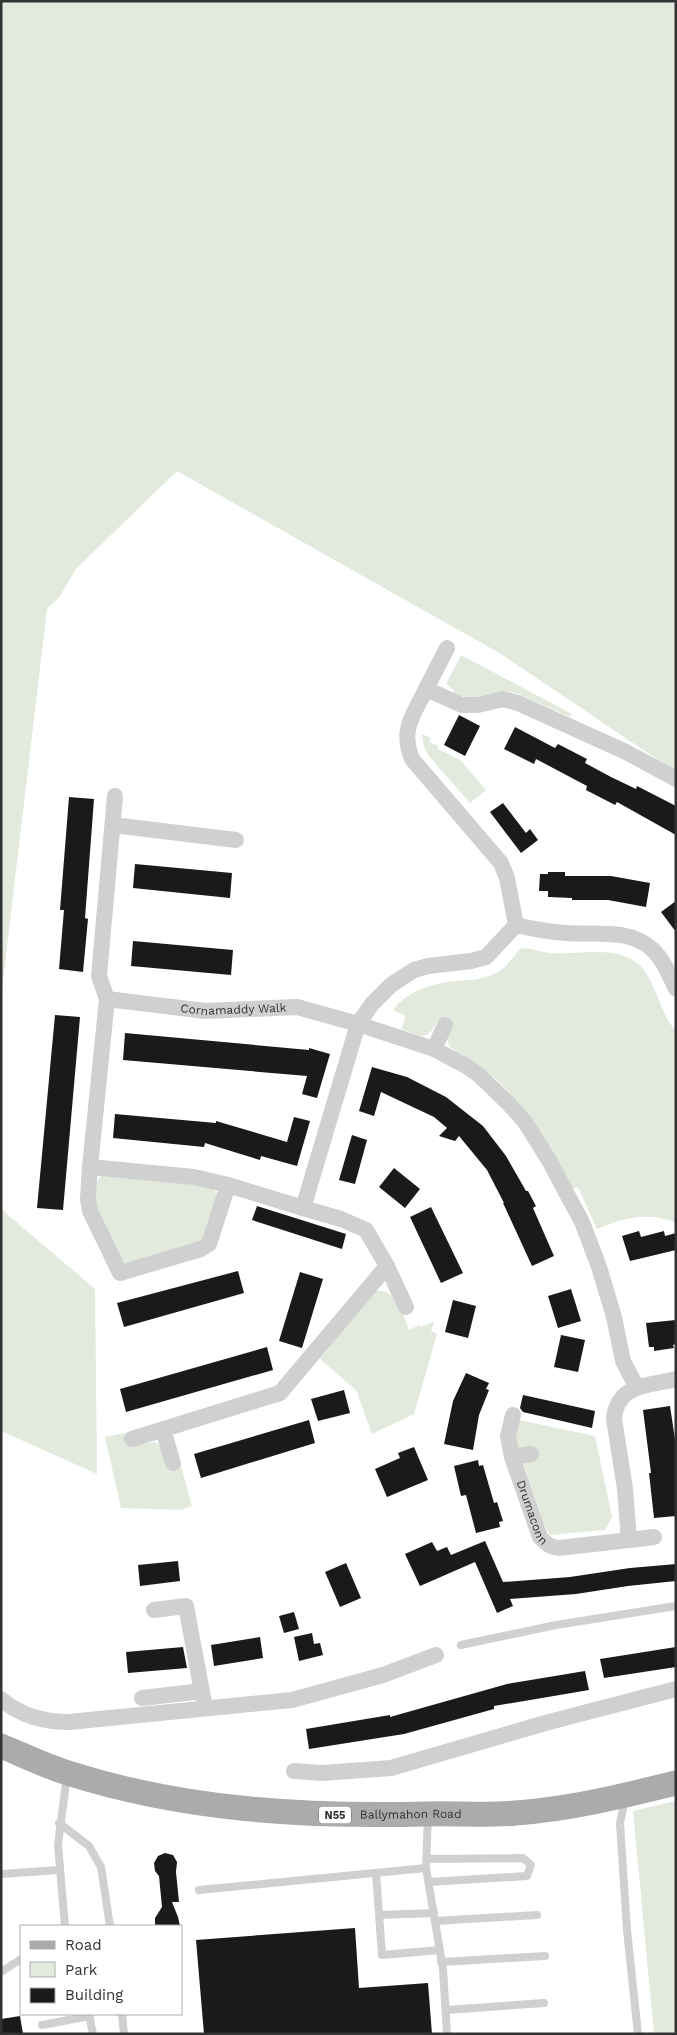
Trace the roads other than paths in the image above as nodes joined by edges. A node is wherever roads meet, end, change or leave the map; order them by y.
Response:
1 (447, 648) dead end
2 (426, 689) junction
3 (676, 779) edge
4 (115, 796) dead end
5 (112, 825) junction
6 (236, 840) dead end
7 (516, 925) junction
8 (676, 989) edge
9 (107, 1000) junction
10 (358, 1024) junction
11 (444, 1025) dead end
12 (434, 1049) junction
13 (90, 1168) junction
14 (228, 1185) junction
15 (303, 1208) junction
16 (386, 1266) junction
17 (406, 1307) dead end
18 (676, 1379) edge
19 (637, 1388) junction
20 (513, 1415) dead end
21 (163, 1430) junction
22 (132, 1438) dead end
23 (531, 1454) dead end
24 (512, 1457) junction
25 (173, 1463) dead end
26 (654, 1538) dead end
27 (629, 1540) junction
28 (676, 1606) edge
29 (154, 1610) dead end
30 (461, 1645) dead end
31 (436, 1655) dead end
32 (676, 1689) edge
33 (202, 1691) junction
34 (142, 1698) dead end
35 (1, 1700) edge
36 (205, 1708) junction
37 (1, 1746) edge
38 (294, 1771) dead end
39 (67, 1773) junction
40 (676, 1783) edge
41 (625, 1796) junction
42 (428, 1814) junction
43 (59, 1823) junction
44 (427, 1859) junction
45 (426, 1868) junction
46 (59, 1870) junction
47 (376, 1873) junction
48 (1, 1874) edge
49 (429, 1882) junction
50 (199, 1890) dead end
51 (379, 1915) junction
52 (537, 1915) dead end
53 (434, 1917) junction
54 (65, 1925) edge
55 (110, 1925) edge
56 (440, 1950) junction
57 (545, 1956) dead end
58 (20, 1960) edge
59 (442, 1962) junction
60 (1, 1972) edge
61 (544, 2003) dead end
62 (446, 2010) junction
63 (90, 2015) edge
64 (122, 2015) edge
65 (42, 2025) dead end
66 (93, 2034) edge
67 (124, 2034) edge
68 (448, 2034) edge
69 (638, 2034) edge

1 - 2 street
2 - 3 street
2 - 7 street
4 - 5 street
5 - 6 street
5 - 9 street
7 - 8 street
7 - 10 street
9 - 10 street, Cornamaddy Walk
9 - 13 street
10 - 12 street, Cornamaddy Walk
10 - 15 street
11 - 12 street
12 - 19 street, Cornamaddy Walk
13 - 14 street
13 - 14 street
14 - 15 street
15 - 16 street
16 - 17 street
16 - 21 street
18 - 19 street
19 - 27 street
20 - 24 street, Drumaconn
21 - 22 street
21 - 25 street
23 - 24 street
24 - 27 street, Drumaconn
26 - 27 street, Drumaconn
28 - 30 lane
29 - 33 street
31 - 36 street
32 - 38 street
33 - 34 street
33 - 36 street
35 - 36 street
37 - 39 main road, Ballymahon Road / N55
39 - 42 main road, Ballymahon Road / N55
39 - 43 lane
40 - 41 main road, Ballymahon Road / N55
41 - 42 main road, Ballymahon Road / N55
41 - 69 lane
42 - 44 lane
43 - 46 lane
43 - 55 lane
44 - 45 lane
44 - 49 lane
45 - 47 lane
45 - 49 lane
46 - 48 lane
46 - 54 lane
47 - 50 lane
47 - 51 lane
49 - 53 lane
51 - 53 lane
51 - 56 lane
52 - 53 lane
53 - 56 lane
56 - 59 lane
57 - 59 lane
58 - 60 lane
59 - 62 lane
61 - 62 lane
62 - 68 lane
63 - 65 lane
63 - 66 lane
64 - 67 lane

